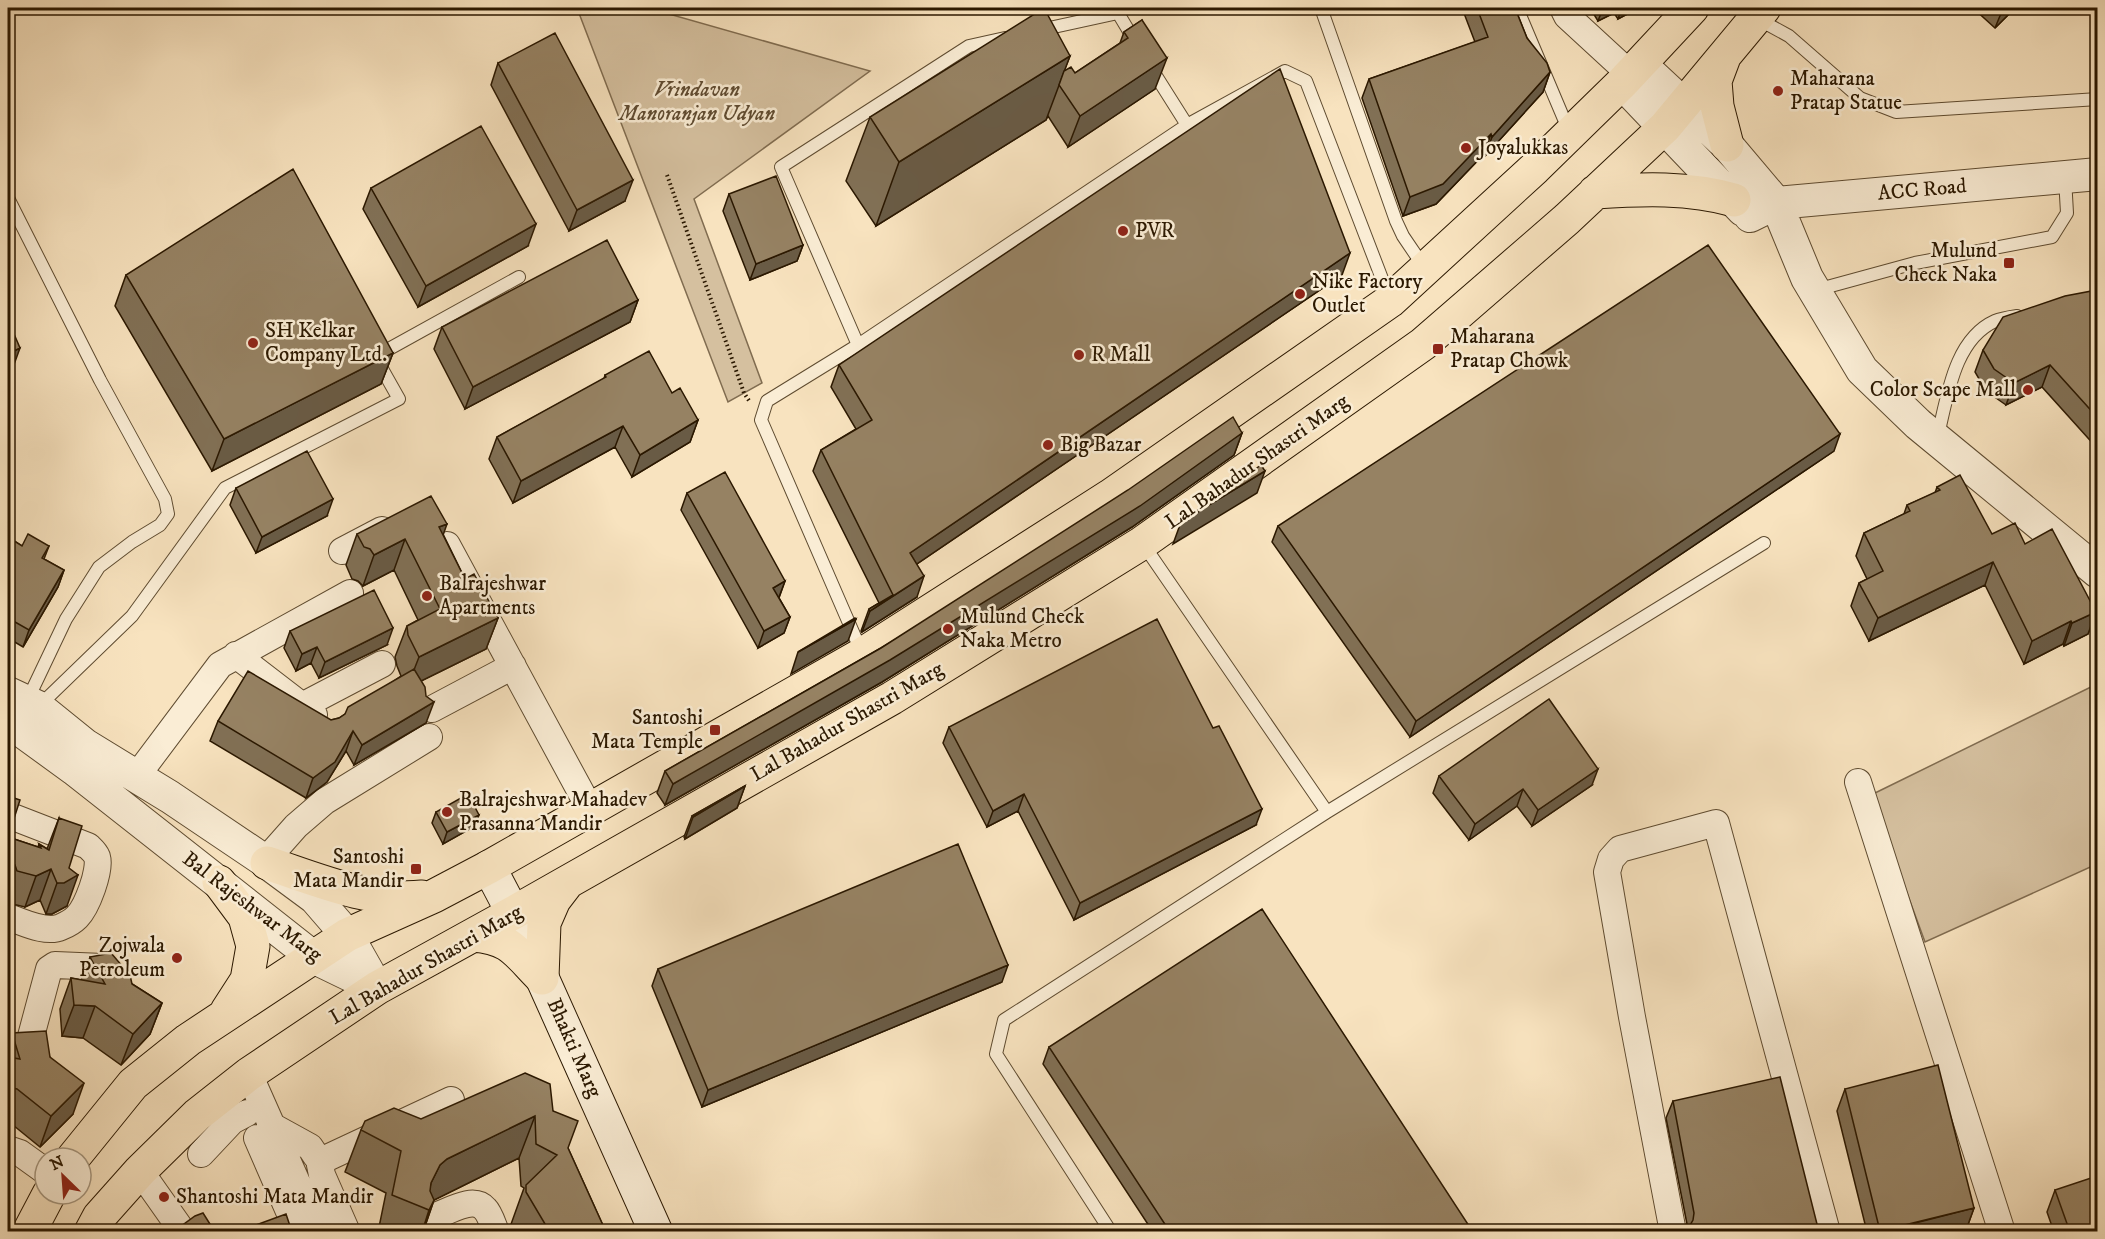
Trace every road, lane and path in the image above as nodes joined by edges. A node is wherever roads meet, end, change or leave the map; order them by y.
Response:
1 (1321, 8) edge
2 (1517, 8) edge
3 (1563, 8) edge
4 (1692, 8) edge
5 (1760, 13) edge
6 (1724, 56) junction
7 (1630, 74) junction
8 (2097, 99) edge
9 (1675, 116) junction
10 (1187, 126) junction
11 (1570, 134) junction
12 (1727, 144) junction
13 (2097, 174) edge
14 (667, 175) dead end
15 (2065, 178) junction
16 (1595, 192) junction
17 (8, 198) edge
18 (1753, 206) junction
19 (1425, 269) junction
20 (519, 277) dead end
21 (1811, 284) junction
22 (1390, 301) junction
23 (2030, 313) edge
24 (858, 345) junction
25 (761, 420) junction
26 (1937, 440) junction
27 (405, 518) edge
28 (434, 520) edge
29 (1142, 543) junction
30 (1764, 543) dead end
31 (342, 551) dead end
32 (2097, 572) edge
33 (350, 593) dead end
34 (863, 654) junction
35 (236, 655) junction
36 (382, 664) dead end
37 (513, 666) junction
38 (302, 706) junction
39 (432, 709) edge
40 (22, 713) edge
41 (326, 724) edge
42 (429, 737) dead end
43 (136, 777) junction
44 (1858, 782) dead end
45 (590, 809) junction
46 (1328, 812) junction
47 (8, 815) edge
48 (266, 862) junction
49 (489, 867) junction
50 (219, 882) junction
51 (569, 882) junction
52 (434, 896) junction
53 (513, 913) junction
54 (8, 917) edge
55 (347, 935) junction
56 (474, 935) junction
57 (313, 957) junction
58 (542, 978) junction
59 (377, 988) junction
60 (128, 995) edge
61 (223, 1018) junction
62 (8, 1050) edge
63 (243, 1091) junction
64 (451, 1100) dead end
65 (270, 1125) junction
66 (84, 1146) edge
67 (8, 1149) edge
68 (201, 1154) dead end
69 (316, 1156) dead end
70 (33, 1162) edge
71 (140, 1171) junction
72 (43, 1206) edge
73 (29, 1232) edge
74 (91, 1232) edge
75 (183, 1232) edge
76 (297, 1232) edge
77 (319, 1232) edge
78 (347, 1232) edge
79 (429, 1232) edge
80 (496, 1232) edge
81 (656, 1232) edge
82 (1111, 1232) edge
83 (1672, 1232) edge
84 (1827, 1232) edge
85 (2002, 1232) edge

1 - 19 lane
2 - 11 lane
3 - 7 street
4 - 7 main road
5 - 6 main road, Lal Bahadur Shastri Marg
5 - 8 lane
6 - 9 main road, Lal Bahadur Shastri Marg
6 - 12 main road
7 - 9 street
7 - 11 main road
9 - 12 street
9 - 16 main road, Lal Bahadur Shastri Marg
9 - 18 street
10 - 22 lane
10 - 24 lane
10 - 24 lane
11 - 19 main road
12 - 18 street
13 - 15 street, ACC Road
14 - 25 path
15 - 18 street, ACC Road
15 - 21 lane
16 - 18 main road
16 - 29 main road, Lal Bahadur Shastri Marg
17 - 40 lane
18 - 21 street
19 - 22 main road
20 - 40 lane
21 - 26 street
22 - 34 main road
23 - 26 lane
24 - 25 lane
25 - 34 lane
26 - 32 street
27 - 31 street
28 - 37 street
29 - 46 lane
29 - 51 main road, Lal Bahadur Shastri Marg
30 - 46 lane
33 - 35 street
34 - 45 main road
35 - 38 street
35 - 43 street
36 - 38 street
37 - 39 street
37 - 45 street
38 - 41 street
40 - 43 street, Bal Rajeshwar Marg
40 - 50 street, Bal Rajeshwar Marg
42 - 48 street
43 - 48 street, Bal Rajeshwar Marg
44 - 85 street
45 - 49 main road
46 - 82 lane
47 - 54 street
48 - 52 main road
48 - 55 street, Bal Rajeshwar Marg
49 - 52 main road
49 - 53 main road, Bhakti Marg
50 - 57 street, Bal Rajeshwar Marg
50 - 61 main road
51 - 53 main road, Lal Bahadur Shastri Marg
51 - 58 main road
52 - 55 main road
53 - 56 main road, Lal Bahadur Shastri Marg
53 - 58 main road, Bhakti Marg
55 - 57 main road
55 - 59 street, Bal Rajeshwar Marg
56 - 58 main road
56 - 59 main road, Lal Bahadur Shastri Marg
57 - 59 street, Bal Rajeshwar Marg
57 - 61 main road
58 - 81 main road, Bhakti Marg
59 - 63 main road, Lal Bahadur Shastri Marg
60 - 62 street
61 - 66 main road
63 - 65 street
63 - 68 street
63 - 71 main road, Lal Bahadur Shastri Marg
63 - 76 street
64 - 78 street
65 - 69 street
65 - 77 street
67 - 70 street
71 - 74 main road, Lal Bahadur Shastri Marg
71 - 75 street
72 - 73 main road
79 - 80 street
83 - 84 street

